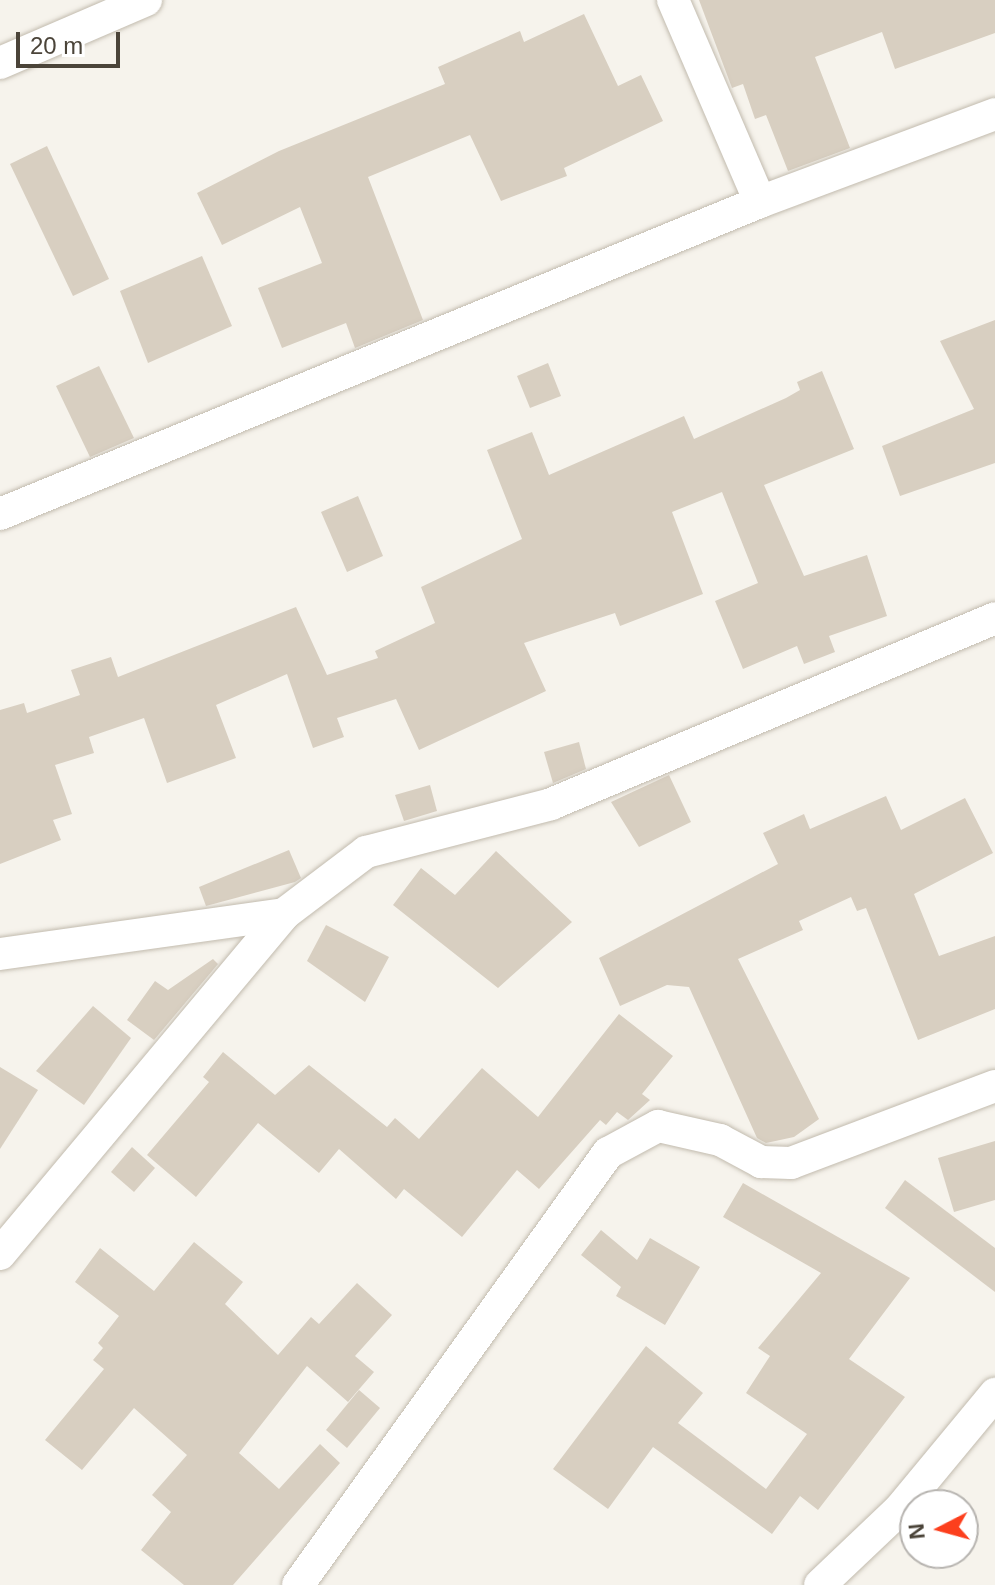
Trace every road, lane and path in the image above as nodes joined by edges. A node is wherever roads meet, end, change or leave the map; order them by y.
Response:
1 (146, 0) edge
2 (673, 0) edge
3 (0, 63) edge
4 (995, 114) edge
5 (760, 202) junction
6 (0, 514) edge
7 (995, 618) edge
8 (284, 914) junction
9 (0, 954) edge
10 (995, 1086) edge
11 (0, 1254) edge
12 (995, 1394) edge
13 (298, 1585) edge
14 (820, 1585) edge

1 - 3 street
2 - 5 street
4 - 5 street
5 - 6 street
7 - 8 street
8 - 9 street
8 - 11 street
10 - 13 street
12 - 14 street

